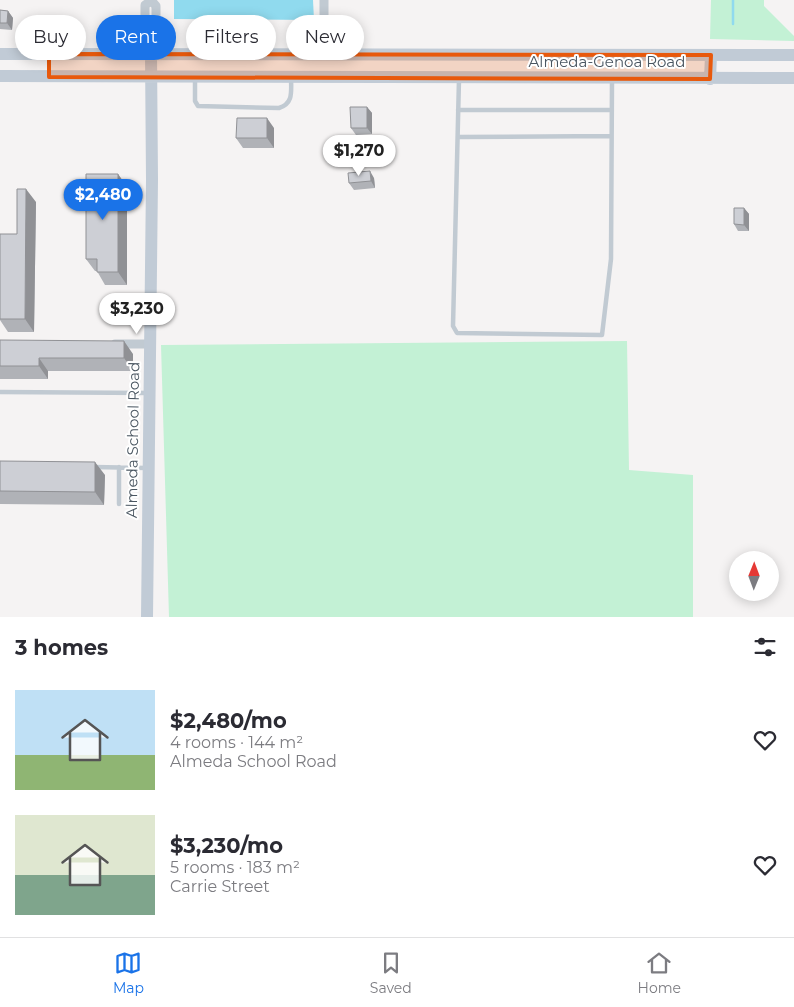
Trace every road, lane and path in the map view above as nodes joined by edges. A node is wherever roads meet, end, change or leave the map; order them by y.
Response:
1 (151, 0) edge
2 (324, 0) edge
3 (145, 15) edge
4 (156, 15) edge
5 (324, 15) edge
6 (176, 51) edge
7 (286, 53) edge
8 (0, 54) edge
9 (15, 54) edge
10 (364, 54) edge
11 (411, 54) junction
12 (711, 54) junction
13 (794, 55) edge
14 (49, 60) edge
15 (150, 60) edge
16 (0, 76) edge
17 (49, 77) junction
18 (150, 77) junction
19 (195, 77) junction
20 (291, 77) junction
21 (412, 77) junction
22 (459, 77) junction
23 (612, 78) junction
24 (794, 78) edge
25 (710, 79) junction
26 (458, 110) junction
27 (611, 110) junction
28 (611, 136) junction
29 (458, 137) junction
30 (103, 344) edge
31 (150, 344) junction
32 (0, 392) edge
33 (150, 394) junction
34 (89, 467) edge
35 (119, 468) junction
36 (149, 468) junction
37 (119, 504) dead end
38 (147, 617) edge

1 - 3 street
1 - 4 street
2 - 5 street
6 - 7 main road, Almeda-Genoa Road
8 - 9 main road, Almeda-Genoa Road
10 - 11 main road, Almeda-Genoa Road
11 - 12 main road, Almeda-Genoa Road
11 - 21 main road
12 - 13 main road, Almeda-Genoa Road
12 - 25 main road
14 - 17 main road
15 - 18 main road, Almeda School Road
16 - 17 main road, Almeda-Genoa Road
17 - 18 main road, Almeda-Genoa Road
18 - 19 main road, Almeda-Genoa Road
18 - 31 main road, Almeda School Road
19 - 20 main road, Almeda-Genoa Road
19 - 20 lane
20 - 21 main road, Almeda-Genoa Road
21 - 22 main road, Almeda-Genoa Road
22 - 23 main road, Almeda-Genoa Road
22 - 26 lane
23 - 25 main road, Almeda-Genoa Road
23 - 27 lane
24 - 25 main road, Almeda-Genoa Road
26 - 27 lane
26 - 29 lane
27 - 28 lane
28 - 29 lane
28 - 29 lane
30 - 31 street
31 - 33 main road, Almeda School Road
32 - 33 lane
33 - 36 main road, Almeda School Road
34 - 35 lane
35 - 36 lane
35 - 37 lane
36 - 38 main road, Almeda School Road

